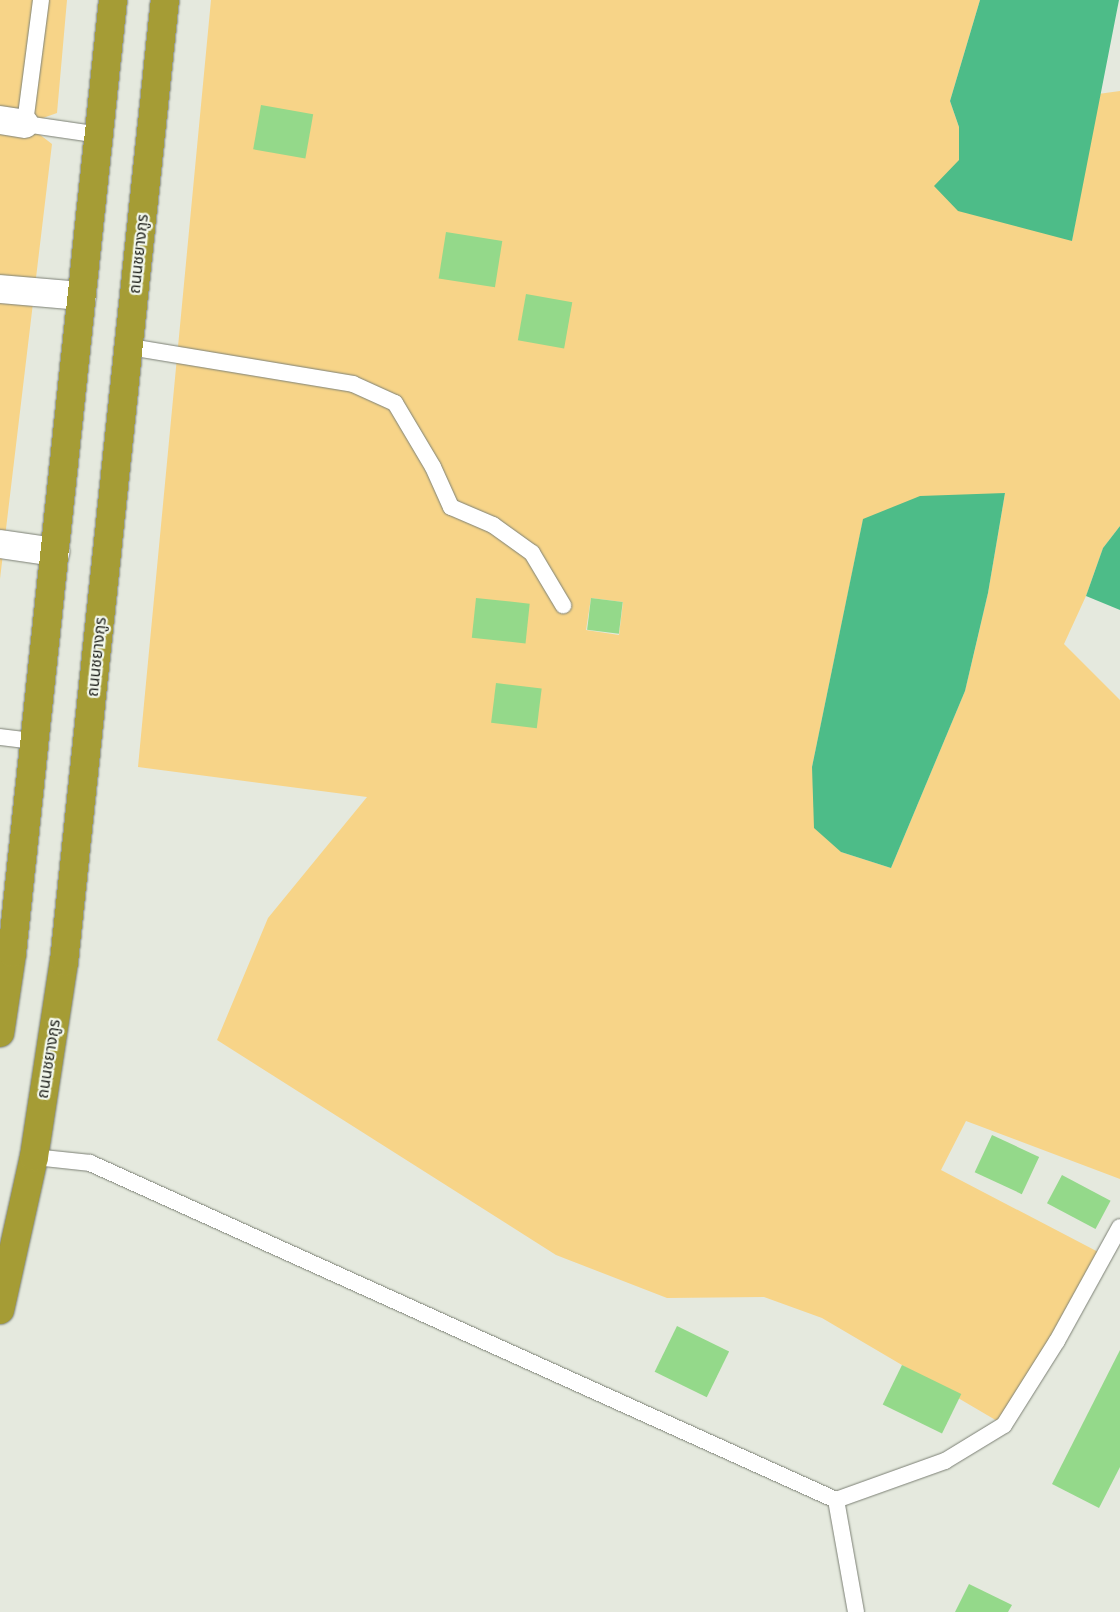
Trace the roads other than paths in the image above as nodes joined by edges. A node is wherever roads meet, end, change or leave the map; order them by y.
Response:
1 (41, 0) edge
2 (113, 0) edge
3 (165, 0) edge
4 (13, 122) edge
5 (100, 135) junction
6 (0, 290) edge
7 (82, 296) junction
8 (130, 346) junction
9 (0, 544) edge
10 (55, 552) junction
11 (563, 606) dead end
12 (0, 737) edge
13 (34, 741) junction
14 (6, 952) edge
15 (0, 1033) edge
16 (34, 1157) junction
17 (1120, 1227) edge
18 (0, 1310) edge
19 (836, 1500) junction
20 (856, 1612) edge

1 - 4 lane
2 - 5 highway
3 - 8 highway, ถนนชยางกูร
4 - 5 lane
5 - 7 highway
6 - 7 street
7 - 10 highway
8 - 11 lane
8 - 16 highway, ถนนชยางกูร
9 - 10 street
10 - 13 highway
12 - 13 lane
13 - 14 highway
14 - 15 highway
16 - 18 highway, ถนนชยางกูร
16 - 19 lane
17 - 19 lane
19 - 20 lane

